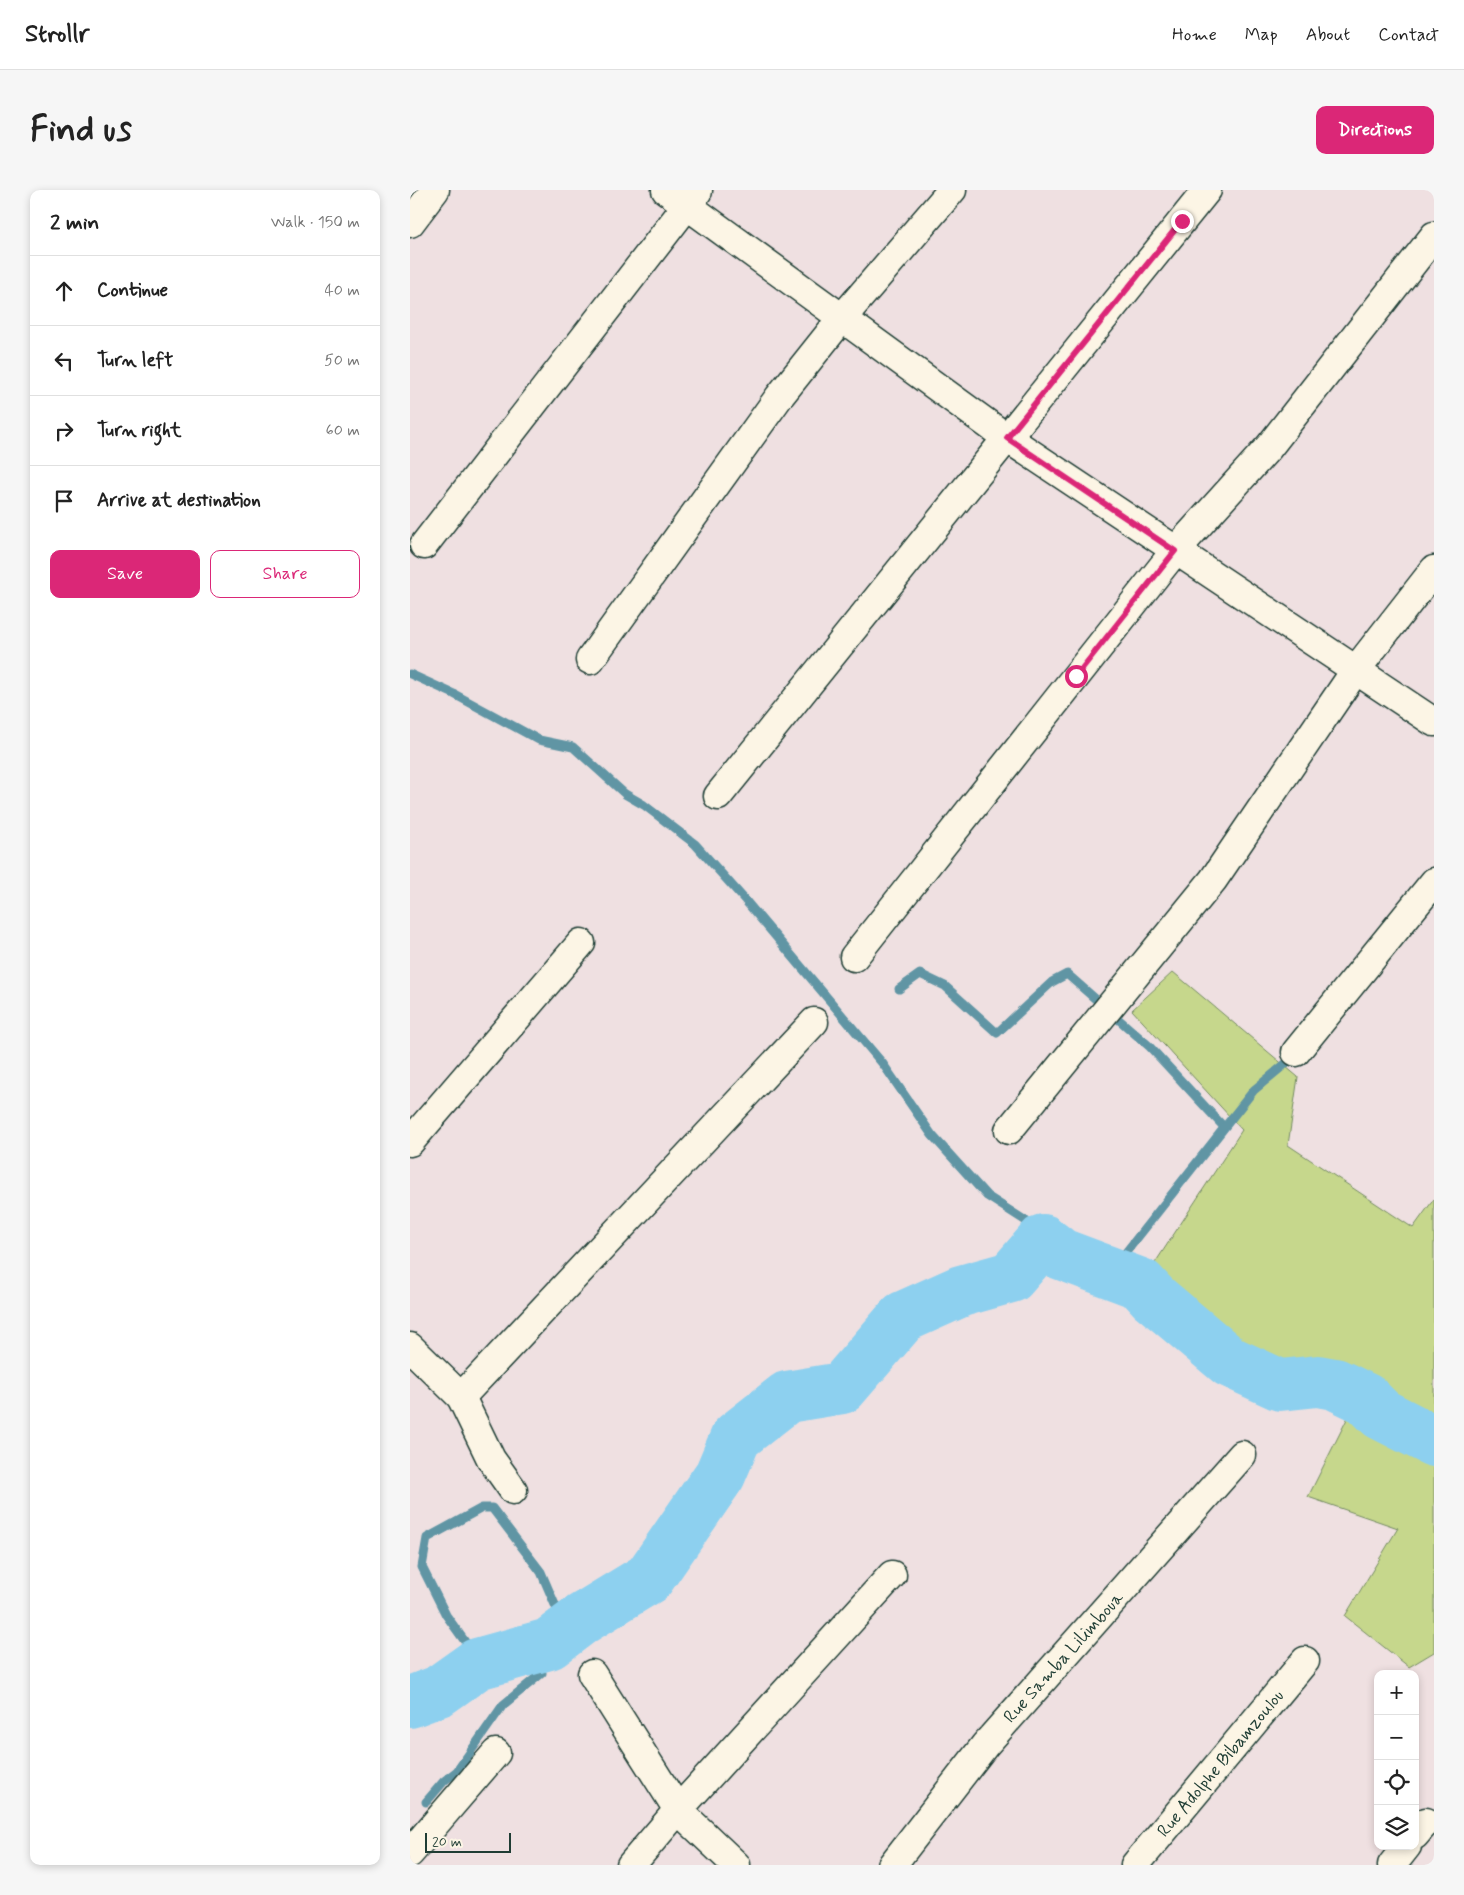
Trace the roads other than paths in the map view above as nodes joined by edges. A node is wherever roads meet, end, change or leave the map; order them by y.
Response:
1 (435, 190) edge
2 (952, 190) edge
3 (1207, 190) edge
4 (684, 195) edge
5 (410, 222) edge
6 (1434, 236) edge
7 (842, 318) junction
8 (1007, 438) junction
9 (424, 545) dead end
10 (1175, 551) junction
11 (1434, 570) edge
12 (590, 660) dead end
13 (1355, 671) junction
14 (1434, 722) edge
15 (718, 796) dead end
16 (1434, 882) edge
17 (581, 943) dead end
18 (854, 957) dead end
19 (814, 1022) dead end
20 (1296, 1052) dead end
21 (1009, 1130) dead end
22 (410, 1142) edge
23 (410, 1347) edge
24 (461, 1397) junction
25 (1242, 1455) dead end
26 (513, 1490) dead end
27 (892, 1575) dead end
28 (1305, 1662) dead end
29 (592, 1674) dead end
30 (496, 1753) dead end
31 (678, 1810) junction
32 (1404, 1850) edge
33 (410, 1853) edge
34 (630, 1865) edge
35 (736, 1865) edge
36 (892, 1865) edge
37 (1135, 1865) edge
38 (1392, 1865) edge

1 - 5 street
2 - 7 street
3 - 8 street
4 - 7 street
4 - 9 street
6 - 10 street
7 - 8 street
7 - 12 street
8 - 10 street
8 - 15 street
10 - 13 street
10 - 18 street
11 - 13 street
13 - 14 street
13 - 21 street
16 - 20 street
17 - 22 street
19 - 24 street
23 - 24 street
24 - 26 street
25 - 36 street, Rue Samba Lilimboua
27 - 31 street
28 - 37 street, Rue Adolphe Bibamzoulou
29 - 31 street
30 - 33 street
31 - 34 street
31 - 35 street
32 - 38 street

